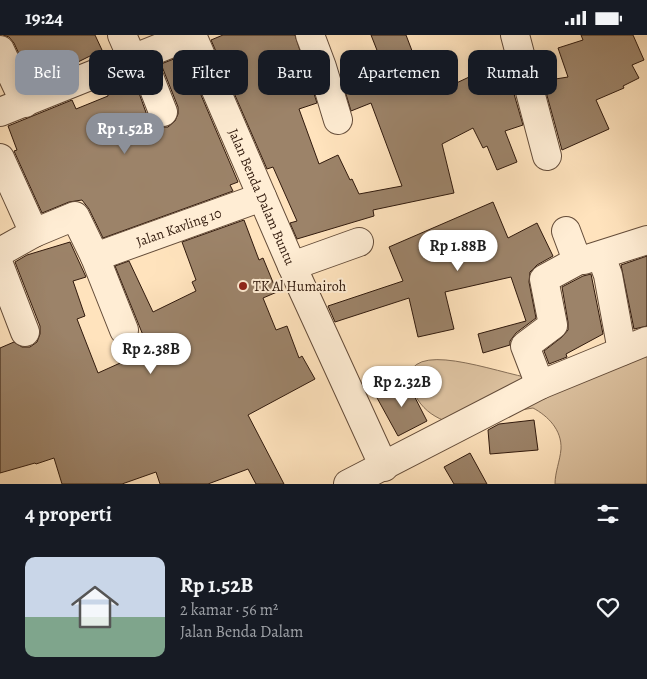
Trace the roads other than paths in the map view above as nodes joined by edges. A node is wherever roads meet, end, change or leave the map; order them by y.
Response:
1 (122, 35) edge
2 (192, 35) edge
3 (310, 35) edge
4 (515, 35) edge
5 (0, 50) edge
6 (132, 50) edge
7 (156, 50) edge
8 (89, 77) edge
9 (155, 95) edge
10 (25, 103) junction
11 (0, 112) edge
12 (163, 112) dead end
13 (338, 120) dead end
14 (547, 156) dead end
15 (0, 158) edge
16 (262, 197) junction
17 (566, 231) dead end
18 (34, 233) junction
19 (647, 240) edge
20 (360, 242) dead end
21 (0, 252) edge
22 (95, 257) junction
23 (590, 258) junction
24 (292, 266) junction
25 (0, 267) edge
26 (124, 330) dead end
27 (25, 332) dead end
28 (635, 346) edge
29 (540, 385) junction
30 (384, 467) junction
31 (348, 484) edge

1 - 6 street
2 - 7 street
2 - 16 street, Jalan Benda Dalam Buntu
3 - 13 street
4 - 14 street
5 - 10 street
8 - 10 street
9 - 12 street
10 - 11 street
15 - 18 street
16 - 22 street, Jalan Kavling 10
16 - 24 street, Jalan Benda Dalam Buntu
17 - 23 street
18 - 21 street
18 - 22 street
19 - 23 street
20 - 24 street
22 - 26 street
23 - 28 street
23 - 29 street
24 - 30 street, Jalan Benda Dalam Buntu
25 - 27 street
28 - 29 street
29 - 30 street
30 - 31 street

